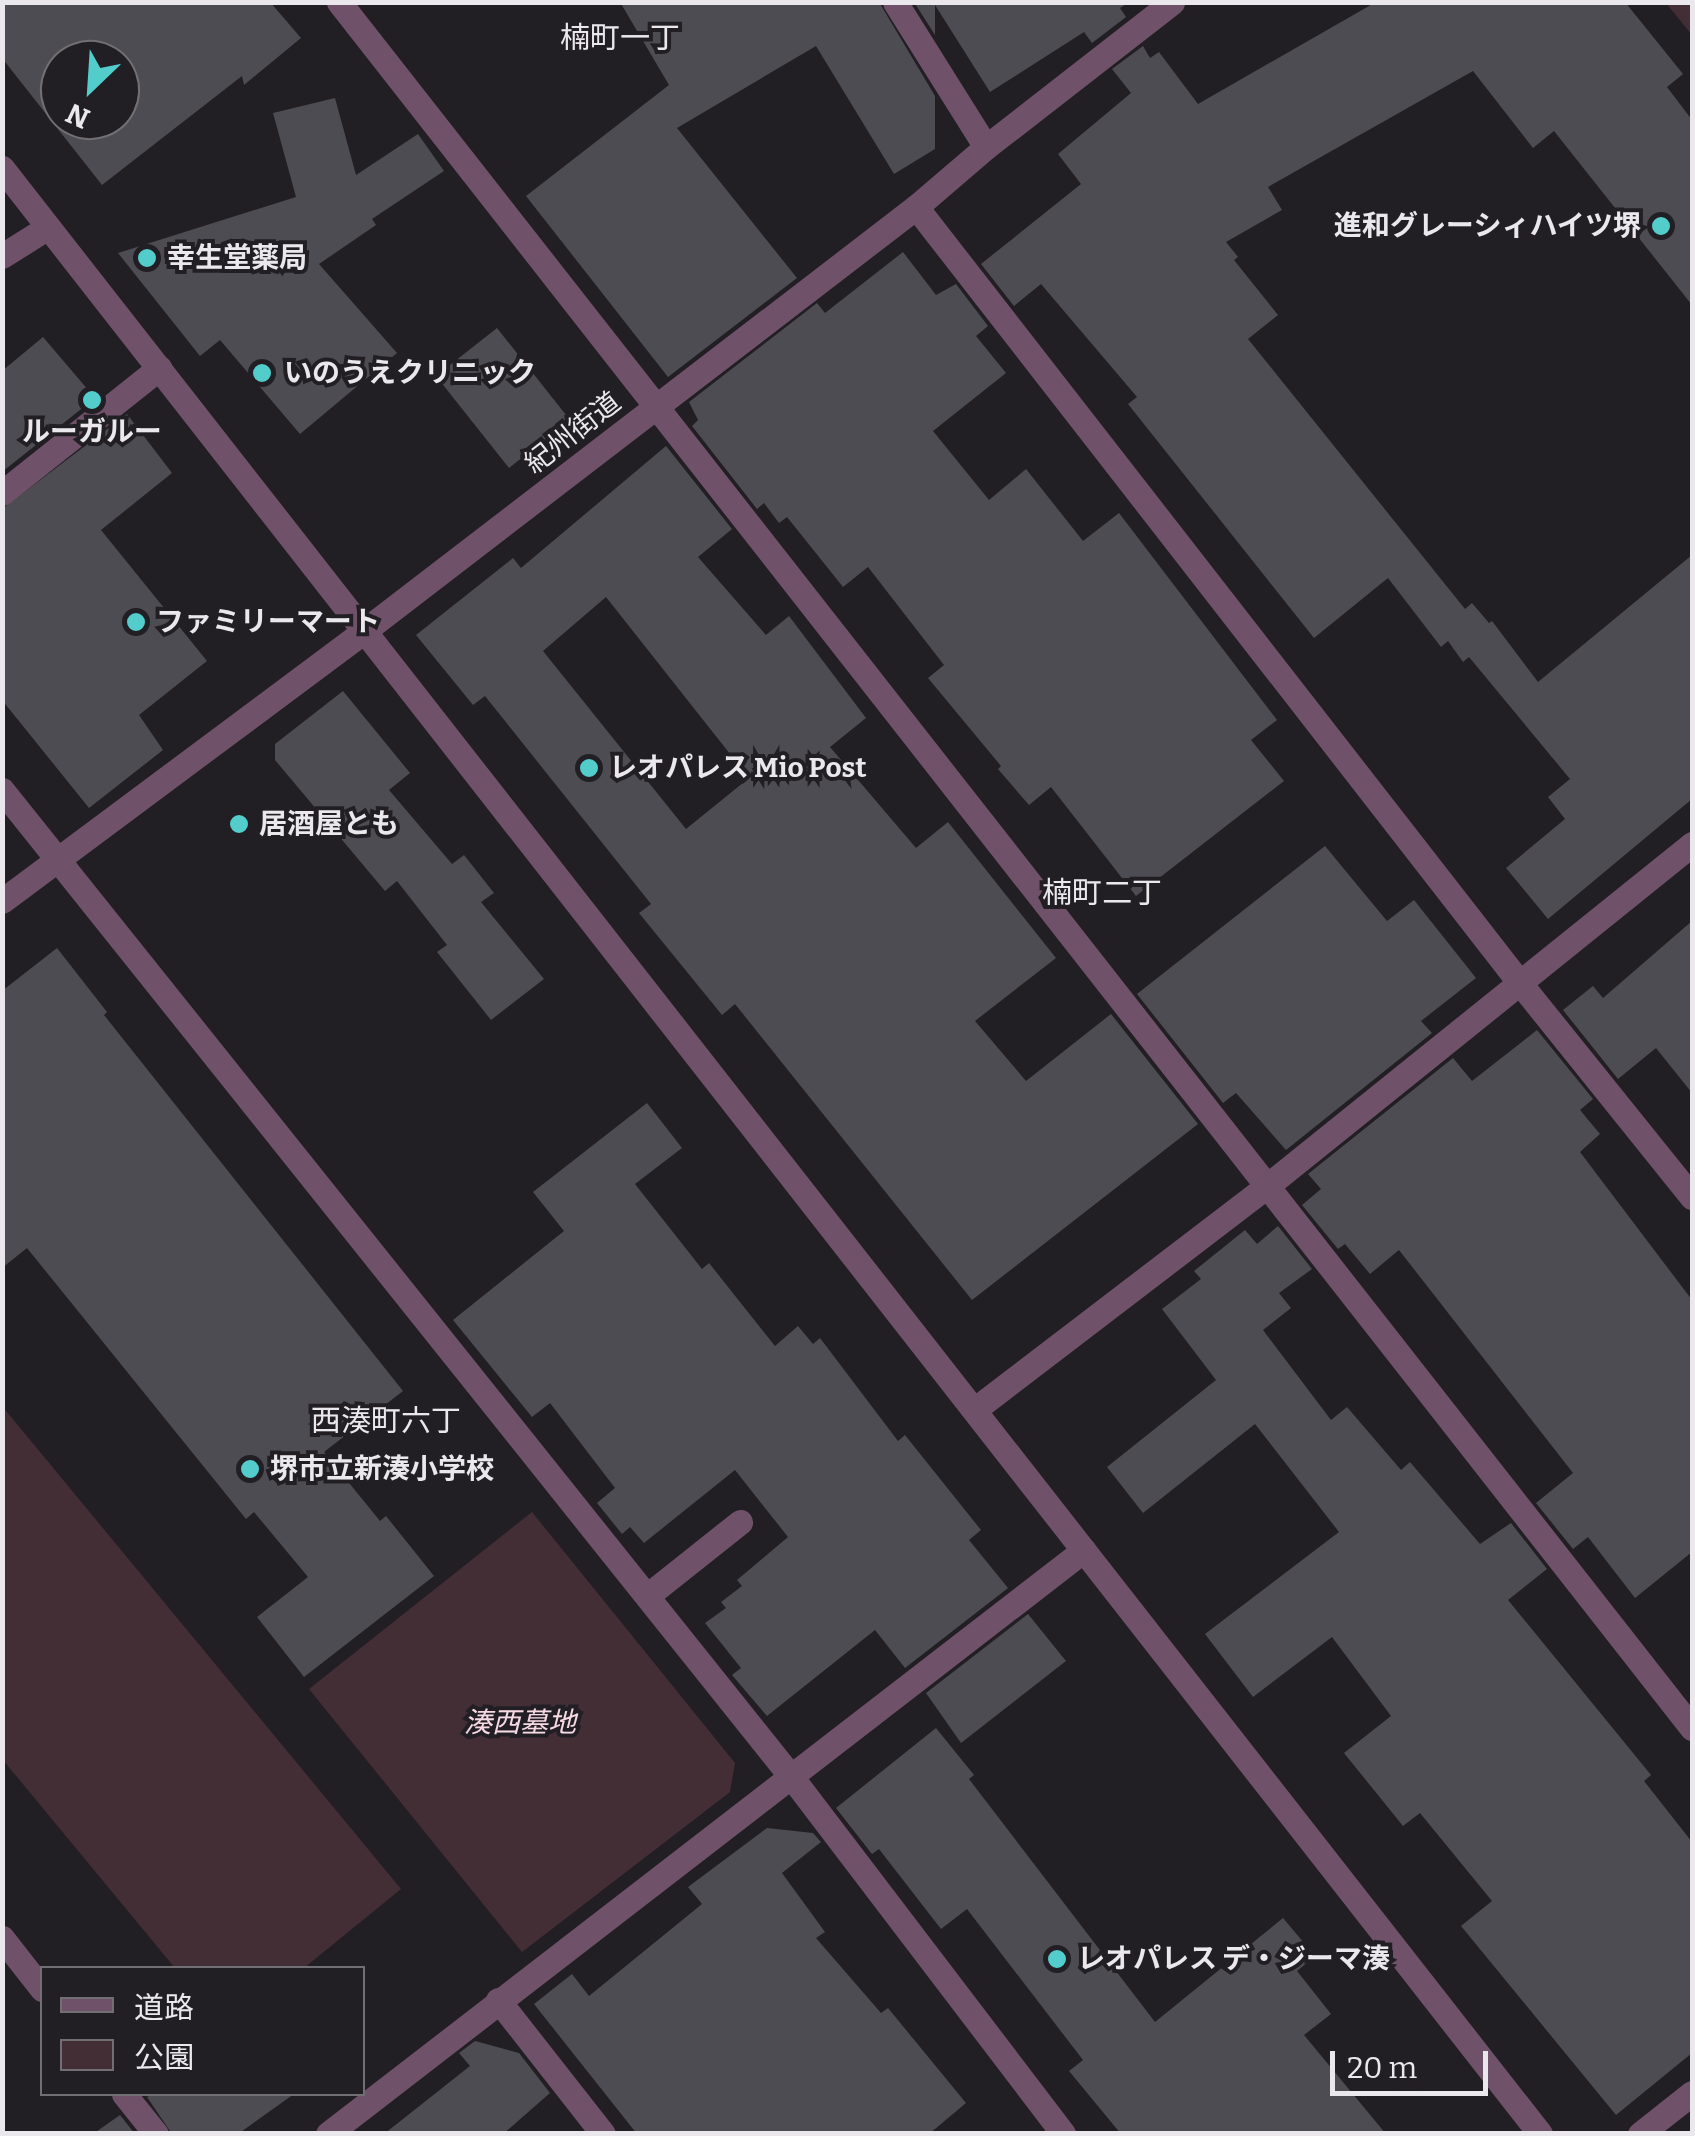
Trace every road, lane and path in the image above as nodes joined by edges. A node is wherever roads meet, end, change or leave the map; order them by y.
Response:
1 (339, 2) edge
2 (895, 2) edge
3 (1172, 2) edge
4 (986, 147) junction
5 (2, 168) edge
6 (916, 207) junction
7 (48, 227) junction
8 (2, 256) edge
9 (159, 368) junction
10 (654, 409) junction
11 (2, 493) edge
12 (364, 631) junction
13 (2, 790) edge
14 (1692, 844) edge
15 (58, 860) junction
16 (2, 901) edge
17 (1519, 982) junction
18 (1267, 1186) junction
19 (1692, 1197) edge
20 (974, 1410) junction
21 (740, 1522) dead end
22 (1084, 1550) junction
23 (647, 1596) junction
24 (1692, 1728) edge
25 (793, 1779) junction
26 (2, 1938) edge
27 (40, 1986) edge
28 (498, 2000) junction
29 (1692, 2094) edge
30 (126, 2096) edge
31 (156, 2134) edge
32 (328, 2134) edge
33 (603, 2134) edge
34 (1063, 2134) edge
35 (1540, 2134) edge
36 (1640, 2134) edge

1 - 10 street
2 - 4 street
3 - 4 street, 紀州街道
4 - 6 street, 紀州街道
5 - 7 street
6 - 10 street, 紀州街道
6 - 17 street
7 - 8 street
7 - 9 street
9 - 11 street
9 - 12 street
10 - 12 street, 紀州街道
10 - 18 street
12 - 15 street, 紀州街道
12 - 20 street
13 - 15 street
14 - 17 street
15 - 16 street, 紀州街道
15 - 23 street
17 - 18 street
17 - 19 street
18 - 20 street
18 - 24 street
20 - 22 street
21 - 23 street
22 - 25 street
22 - 35 street
23 - 25 street
25 - 28 street
25 - 34 street
26 - 27 street
28 - 32 street
28 - 33 street
29 - 36 street
30 - 31 street

